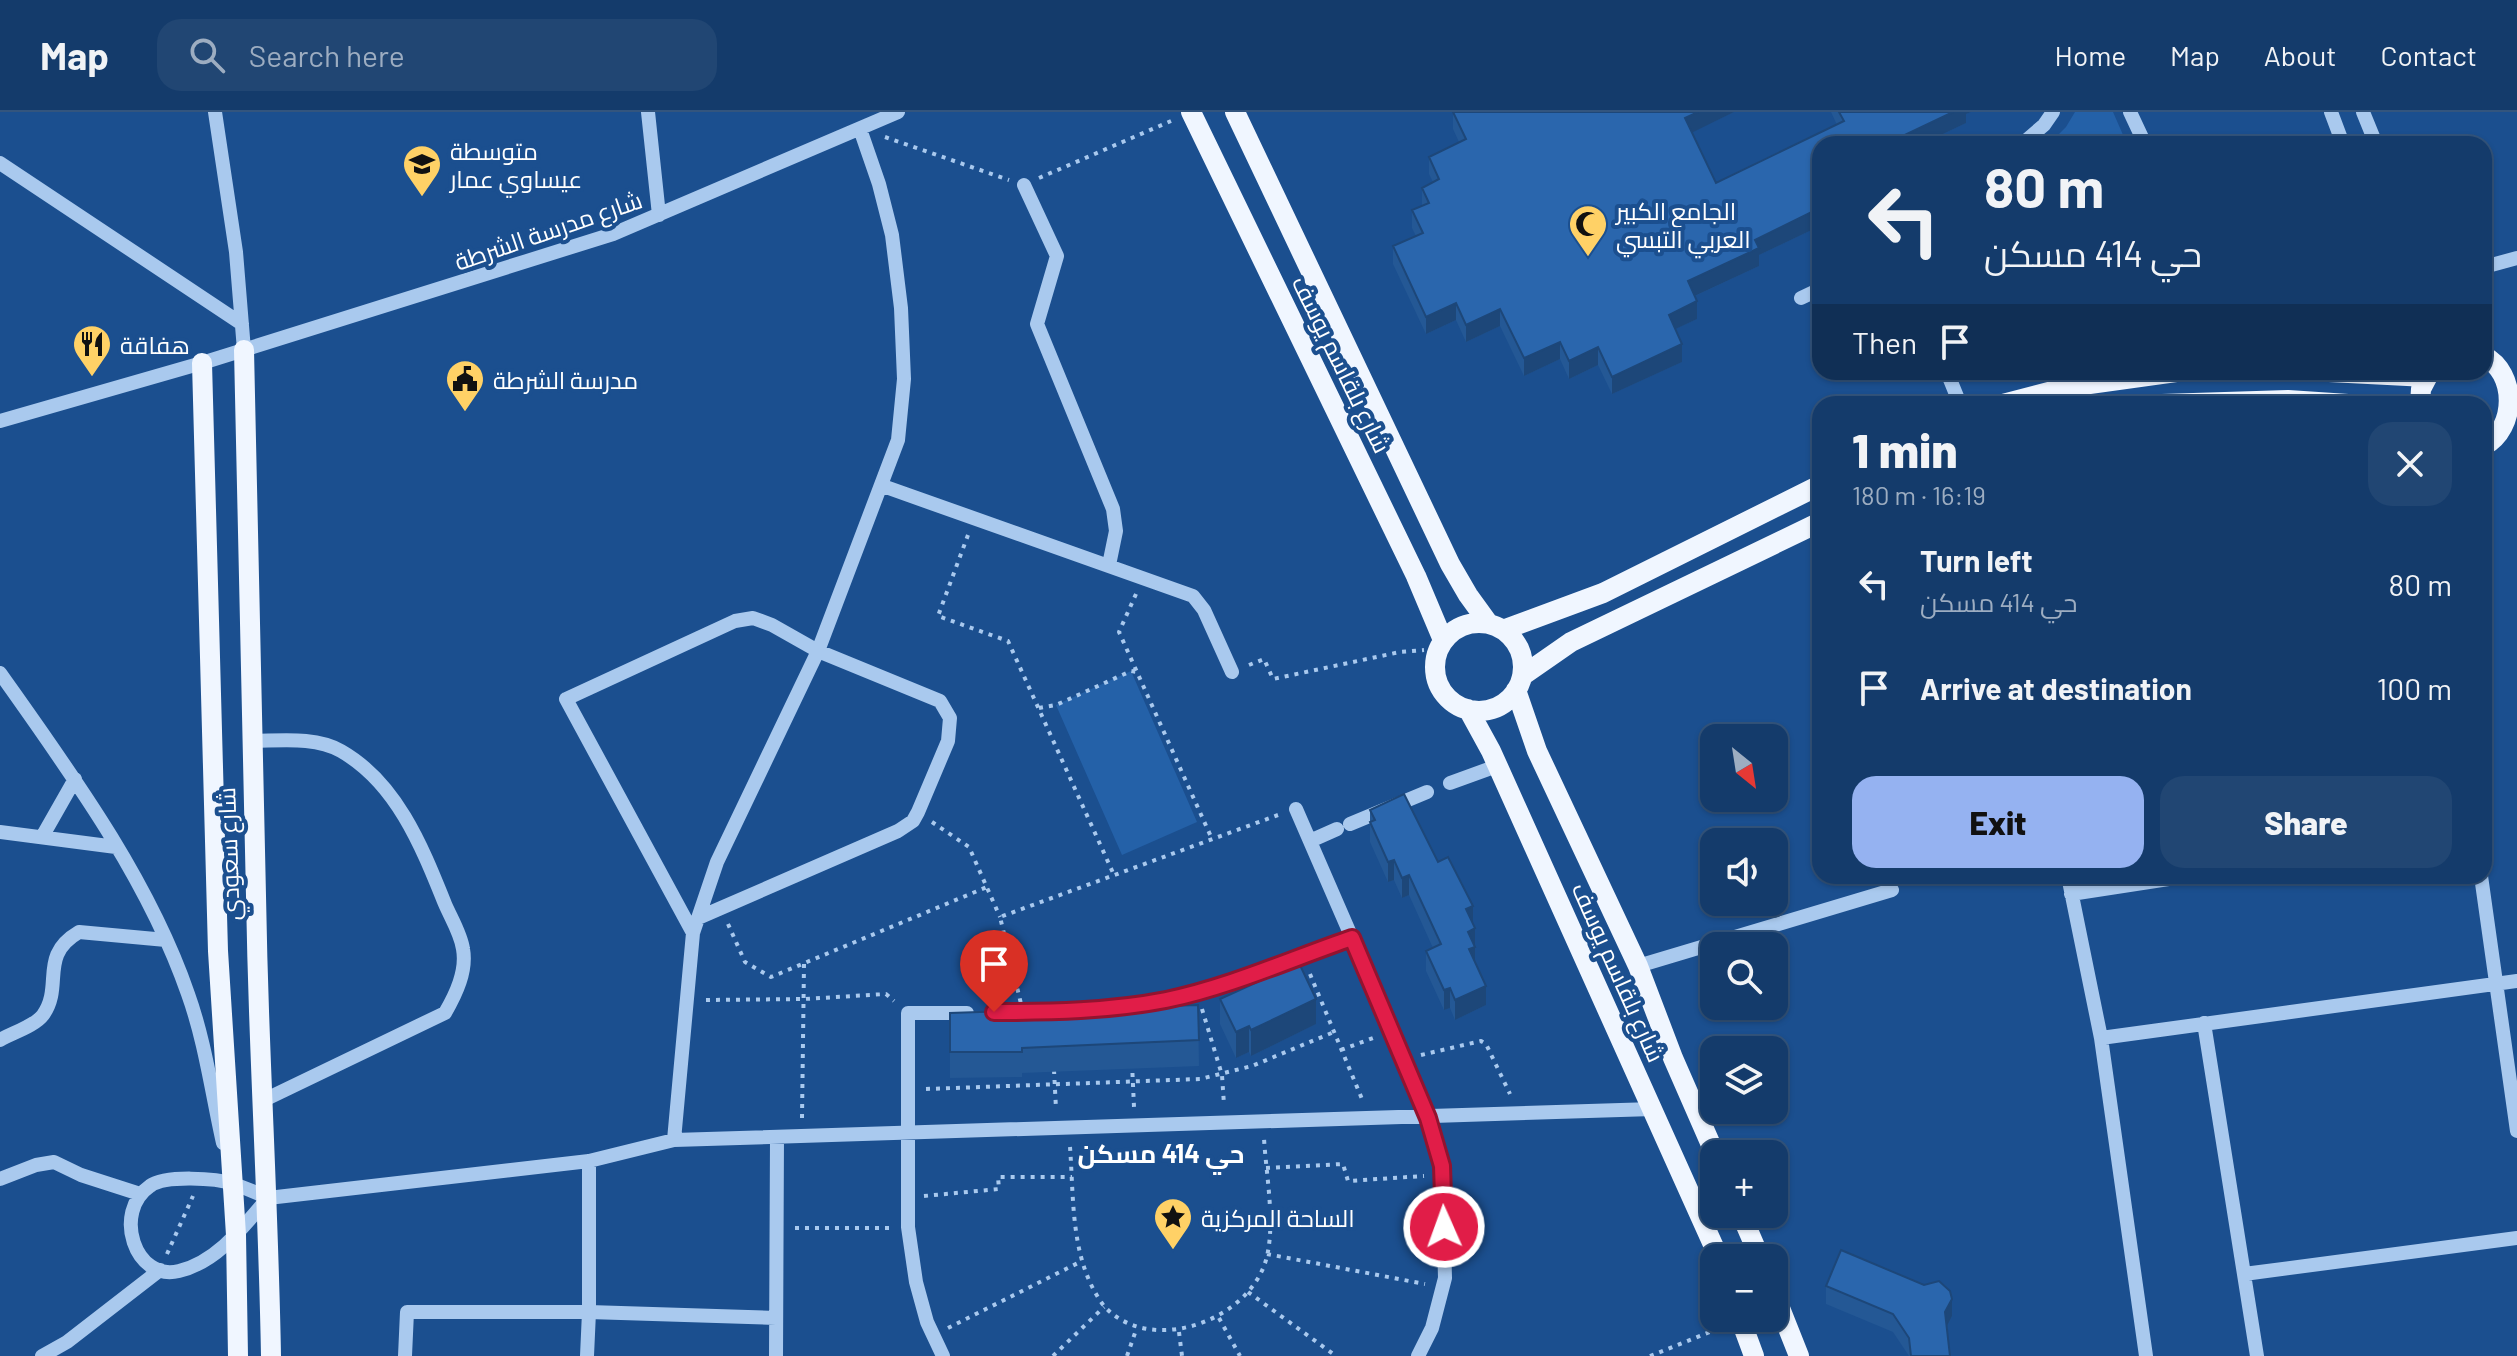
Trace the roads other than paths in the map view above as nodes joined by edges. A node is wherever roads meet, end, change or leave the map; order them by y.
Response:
1 (215, 112) edge
2 (648, 112) edge
3 (898, 112) edge
4 (1191, 112) edge
5 (1235, 112) edge
6 (2053, 112) edge
7 (2130, 112) edge
8 (2331, 112) edge
9 (2363, 112) edge
10 (860, 129) junction
11 (2031, 136) edge
12 (2141, 136) edge
13 (2340, 136) edge
14 (2373, 136) edge
15 (0, 163) edge
16 (1024, 185) road end
17 (659, 215) junction
18 (2517, 258) edge
19 (2492, 265) edge
20 (1812, 293) edge
21 (1801, 298) dead end
22 (242, 324) junction
23 (244, 350) junction
24 (202, 363) junction
25 (2501, 363) edge
26 (2118, 380) edge
27 (2034, 396) edge
28 (2516, 416) edge
29 (0, 421) edge
30 (2492, 442) edge
31 (883, 486) junction
32 (1812, 489) edge
33 (1812, 526) edge
34 (1109, 565) junction
35 (1496, 627) junction
36 (1441, 645) junction
37 (818, 651) junction
38 (1232, 672) road end
39 (0, 673) edge
40 (1519, 683) junction
41 (1468, 709) junction
42 (251, 741) junction
43 (1497, 766) junction
44 (75, 779) junction
45 (1450, 783) dead end
46 (1427, 792) dead end
47 (1296, 809) road end
48 (0, 832) edge
49 (42, 837) junction
50 (1310, 841) junction
51 (116, 847) junction
52 (2069, 884) edge
53 (2136, 884) edge
54 (2482, 884) edge
55 (1892, 890) dead end
56 (2071, 894) junction
57 (696, 926) junction
58 (1352, 938) junction
59 (166, 940) junction
60 (1638, 966) junction
61 (2517, 981) edge
62 (2496, 983) junction
63 (1077, 1010) edge
64 (980, 1013) edge
65 (2204, 1023) junction
66 (2101, 1038) junction
67 (0, 1040) edge
68 (262, 1101) junction
69 (1653, 1109) junction
70 (1428, 1118) junction
71 (2517, 1131) edge
72 (907, 1134) junction
73 (777, 1137) junction
74 (674, 1140) junction
75 (1709, 1140) edge
76 (589, 1161) junction
77 (0, 1179) edge
78 (231, 1183) junction
79 (140, 1194) junction
80 (268, 1198) junction
81 (236, 1235) junction
82 (2517, 1238) edge
83 (1713, 1244) edge
84 (160, 1270) junction
85 (2244, 1274) junction
86 (589, 1312) junction
87 (776, 1318) junction
88 (1788, 1328) edge
89 (1746, 1332) edge
90 (48, 1355) edge
91 (238, 1356) edge
92 (271, 1356) edge
93 (405, 1356) edge
94 (587, 1356) edge
95 (776, 1356) edge
96 (943, 1356) edge
97 (1418, 1356) edge
98 (1754, 1356) edge
99 (1799, 1356) edge
100 (2146, 1356) edge
101 (2257, 1356) edge

1 - 22 street
2 - 17 street
3 - 10 street, شارع مدرسة الشرطة
4 - 36 main road, شارع بلقاسم يوسف
5 - 35 main road, شارع بلقاسم يوسف
6 - 11 street
7 - 12 street
8 - 13 street
9 - 14 street
10 - 17 street, شارع مدرسة الشرطة
10 - 31 street
15 - 22 street
16 - 34 street
17 - 23 street, شارع مدرسة الشرطة
18 - 19 street
20 - 21 street
22 - 23 street
23 - 24 street, شارع مدرسة الشرطة
23 - 42 main road, شارع سعودي
24 - 29 street, شارع مدرسة الشرطة
24 - 78 main road, شارع سعودي
25 - 28 main road
26 - 27 main road
28 - 30 main road
31 - 34 street
31 - 37 street
32 - 35 main road
33 - 40 main road
34 - 38 street
35 - 36 main road
35 - 40 main road
36 - 41 main road
37 - 57 street
37 - 57 street
37 - 57 street
39 - 44 street
40 - 41 main road
40 - 60 main road, شارع بلقاسم يوسف
41 - 43 main road, شارع بلقاسم يوسف
42 - 68 main road, شارع سعودي
42 - 68 street
43 - 45 street
43 - 69 main road, شارع بلقاسم يوسف
44 - 49 street
44 - 51 street
46 - 50 street
47 - 50 street
48 - 49 street
49 - 51 street
50 - 58 street
51 - 59 street
52 - 56 street
53 - 56 street
54 - 62 street
55 - 60 street
56 - 66 street
57 - 74 street
58 - 63 street
58 - 70 street
59 - 67 street
59 - 78 street
60 - 75 main road, شارع بلقاسم يوسف
61 - 62 street
62 - 65 street
62 - 71 street
64 - 72 street
65 - 66 street
65 - 85 street
66 - 100 street
68 - 80 main road, شارع سعودي
69 - 70 street
69 - 83 main road, شارع بلقاسم يوسف
70 - 72 street
70 - 97 street
72 - 73 street
72 - 96 street
73 - 74 street
73 - 87 street
74 - 76 street
76 - 80 street
76 - 86 street
77 - 79 street
78 - 79 street
78 - 80 street
78 - 81 main road, شارع سعودي
79 - 84 street
80 - 81 street
80 - 92 main road, شارع سعودي
81 - 84 street
81 - 91 main road, شارع سعودي
82 - 85 street
84 - 90 street
85 - 101 street
86 - 87 street
86 - 93 street
86 - 94 street
87 - 95 street
88 - 99 main road
89 - 98 main road

